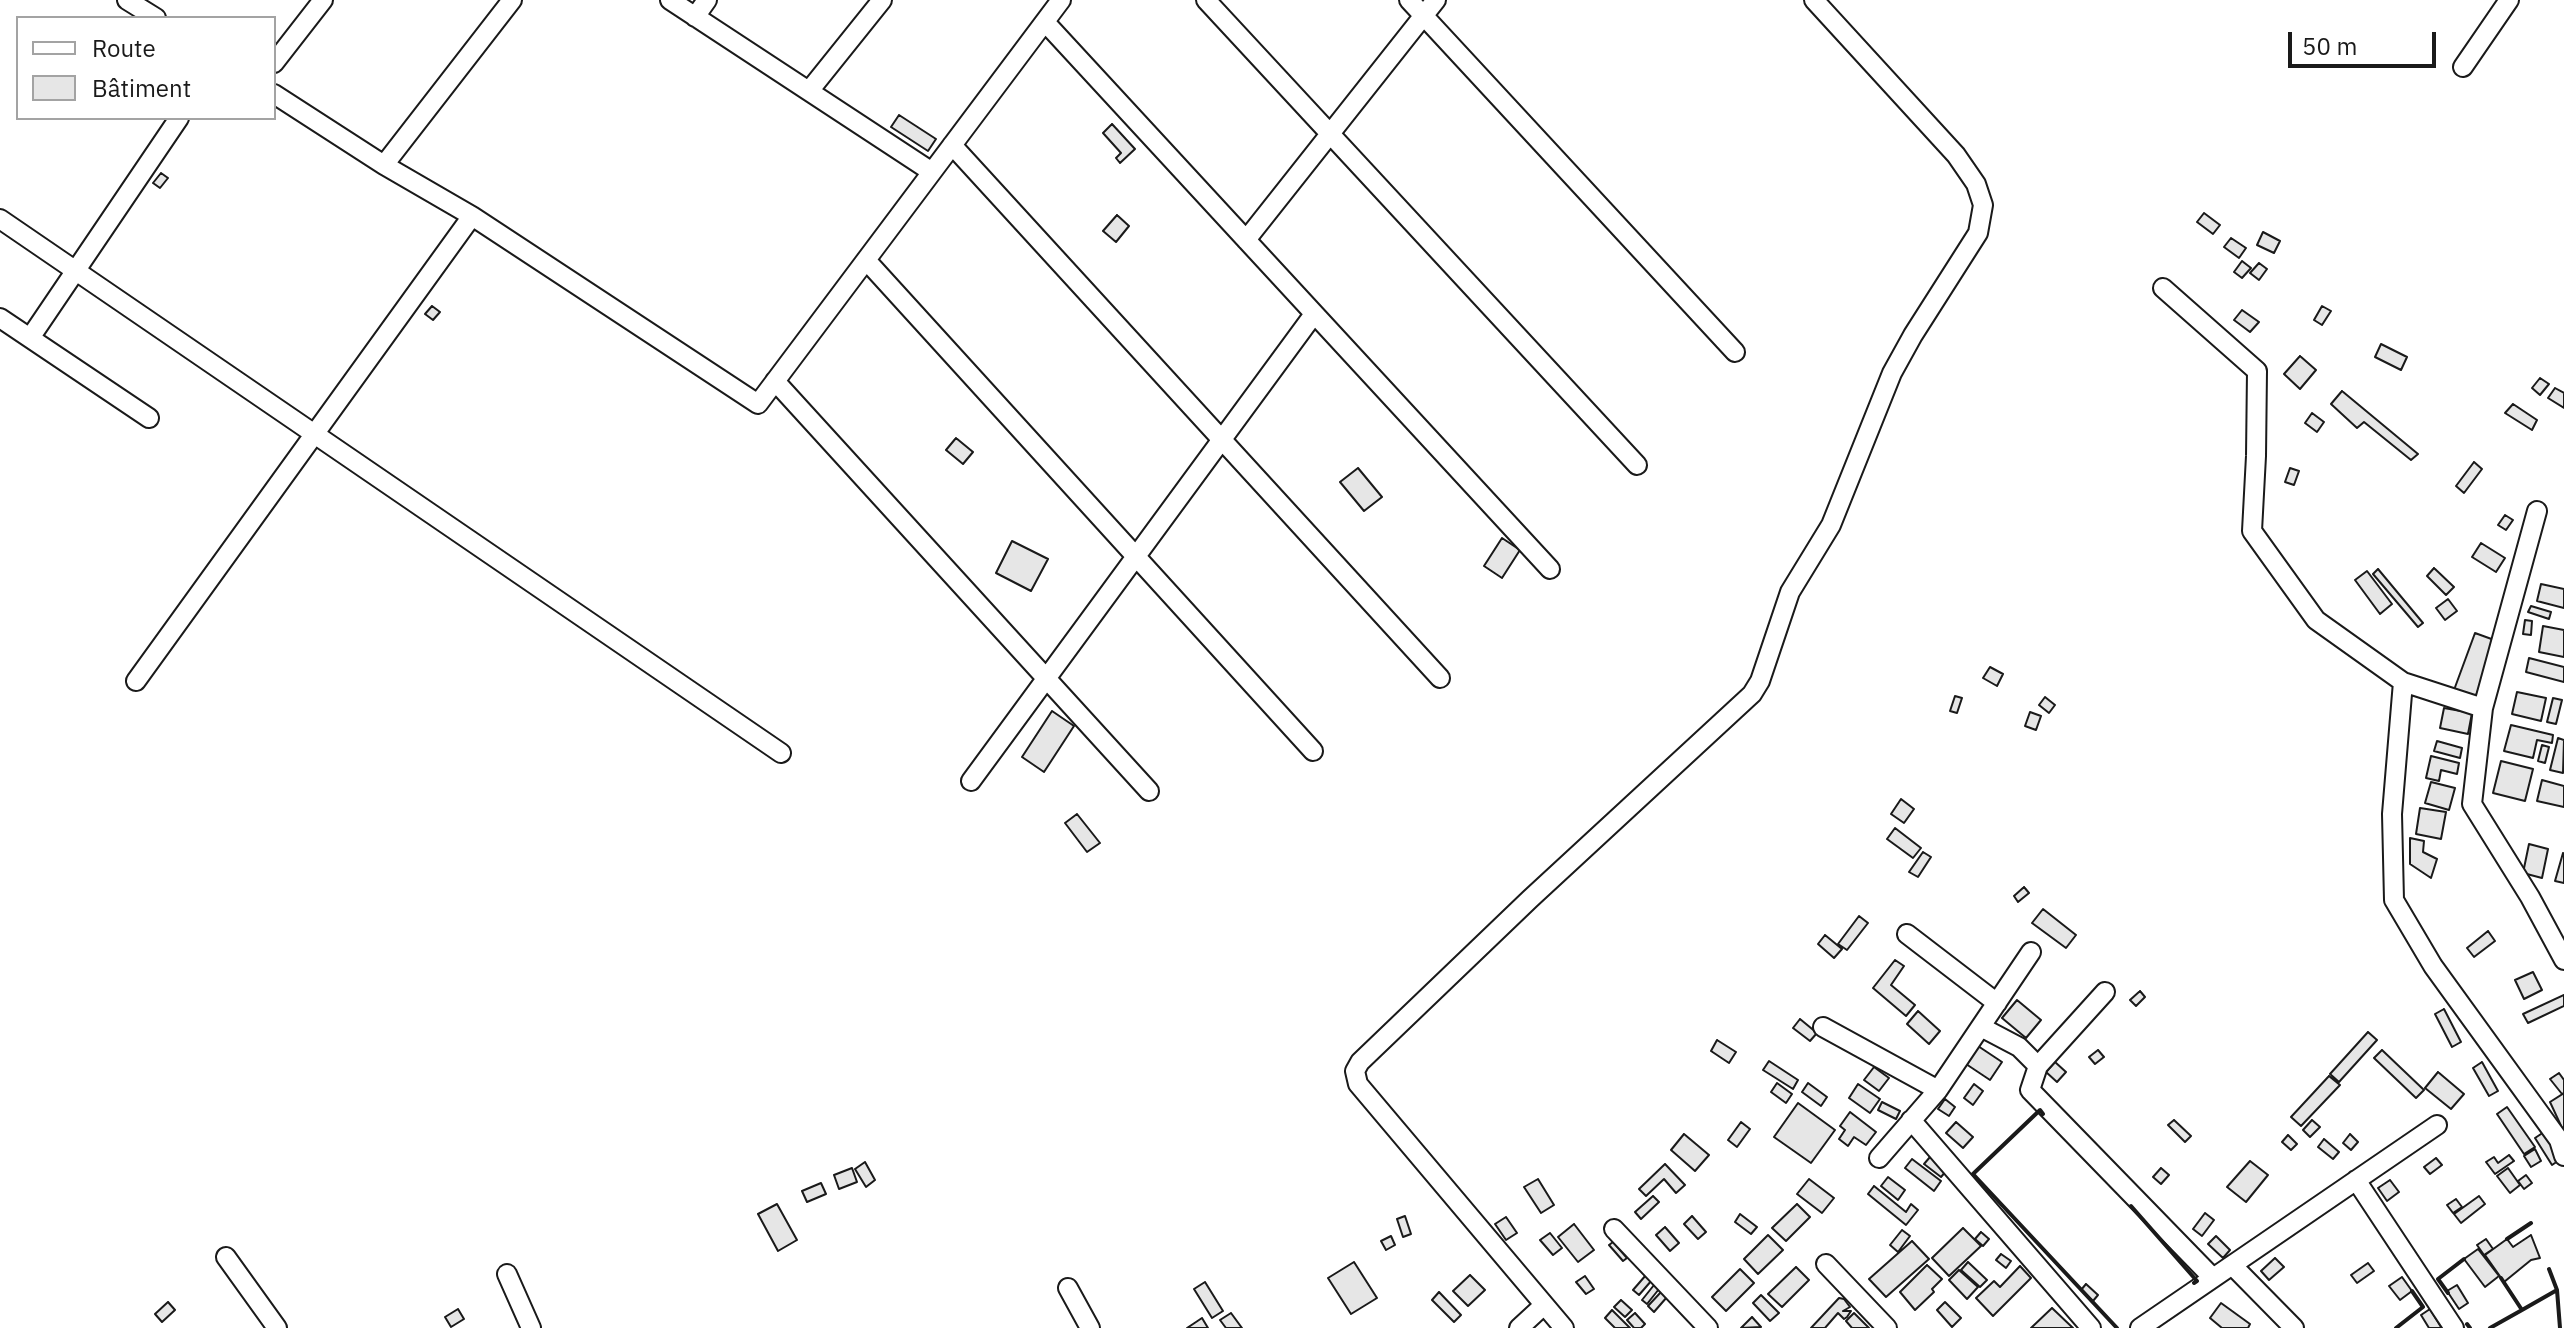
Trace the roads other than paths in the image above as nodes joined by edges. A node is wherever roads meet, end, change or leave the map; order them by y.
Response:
1 (323, 0) edge
2 (512, 0) edge
3 (670, 0) edge
4 (707, 0) edge
5 (882, 0) edge
6 (1061, 0) edge
7 (1206, 0) edge
8 (1409, 0) edge
9 (1436, 0) edge
10 (1814, 0) edge
11 (2509, 0) edge
12 (1424, 16) junction
13 (695, 17) junction
14 (1045, 22) junction
15 (276, 60) edge
16 (2463, 67) dead end
17 (809, 91) junction
18 (276, 95) edge
19 (178, 120) edge
20 (1330, 134) junction
21 (952, 145) junction
22 (384, 165) junction
23 (932, 172) junction
24 (472, 216) junction
25 (0, 219) edge
26 (1246, 240) junction
27 (866, 260) junction
28 (76, 271) junction
29 (2163, 288) dead end
30 (1314, 314) junction
31 (0, 318) edge
32 (30, 338) junction
33 (1735, 352) dead end
34 (775, 381) junction
35 (149, 418) dead end
36 (315, 434) junction
37 (1222, 440) junction
38 (1637, 465) dead end
39 (2537, 511) dead end
40 (1136, 557) junction
41 (1550, 569) dead end
42 (1047, 678) junction
43 (1440, 678) dead end
44 (136, 681) dead end
45 (2403, 682) junction
46 (2483, 708) junction
47 (1313, 751) dead end
48 (781, 753) dead end
49 (971, 781) dead end
50 (1149, 791) dead end
51 (1907, 934) dead end
52 (2031, 952) dead end
53 (2564, 960) edge
54 (2105, 992) dead end
55 (1997, 1003) junction
56 (1823, 1027) dead end
57 (1981, 1027) junction
58 (2038, 1066) junction
59 (1938, 1090) junction
60 (1911, 1120) junction
61 (2437, 1125) dead end
62 (2564, 1156) edge
63 (1879, 1158) dead end
64 (2356, 1180) junction
65 (1614, 1229) dead end
66 (226, 1257) dead end
67 (1826, 1264) dead end
68 (2232, 1265) junction
69 (507, 1274) dead end
70 (2213, 1278) junction
71 (1068, 1288) dead end
72 (1544, 1305) junction
73 (2148, 1326) edge
74 (1705, 1327) edge
75 (277, 1328) edge
76 (531, 1328) edge
77 (1090, 1328) edge
78 (1519, 1328) edge
79 (1564, 1328) edge
80 (1887, 1328) edge
81 (2091, 1328) edge
82 (2294, 1328) edge
83 (2454, 1328) edge

1 - 15 street
2 - 22 street
3 - 13 street
4 - 13 street
5 - 17 street
6 - 14 street
7 - 20 street
8 - 12 street
9 - 12 street
10 - 72 street
11 - 16 street
12 - 20 street
12 - 33 street
13 - 17 street
14 - 21 street
14 - 26 street
17 - 23 street
18 - 22 street
19 - 28 street
20 - 26 street
20 - 38 street
21 - 23 street
21 - 37 street
22 - 24 street
23 - 27 street
24 - 34 street
24 - 36 street
25 - 28 street
26 - 30 street
27 - 34 street
27 - 40 street
28 - 32 street
28 - 36 street
29 - 45 street
30 - 37 street
30 - 41 street
31 - 32 street
32 - 35 street
34 - 42 street
36 - 44 street
36 - 48 street
37 - 40 street
37 - 43 street
39 - 46 street
40 - 42 street
40 - 47 street
42 - 49 street
42 - 50 street
45 - 46 street
45 - 62 street
46 - 53 street
51 - 55 street
52 - 55 street
54 - 58 street
55 - 57 street
56 - 59 street
57 - 58 street
57 - 59 street
58 - 70 street
59 - 60 street
60 - 63 street
60 - 81 street
61 - 64 street
64 - 68 street
64 - 83 street
65 - 74 street
66 - 75 street
67 - 80 street
68 - 70 street
68 - 82 street
69 - 76 street
70 - 73 street
71 - 77 street
72 - 78 street
72 - 79 street

